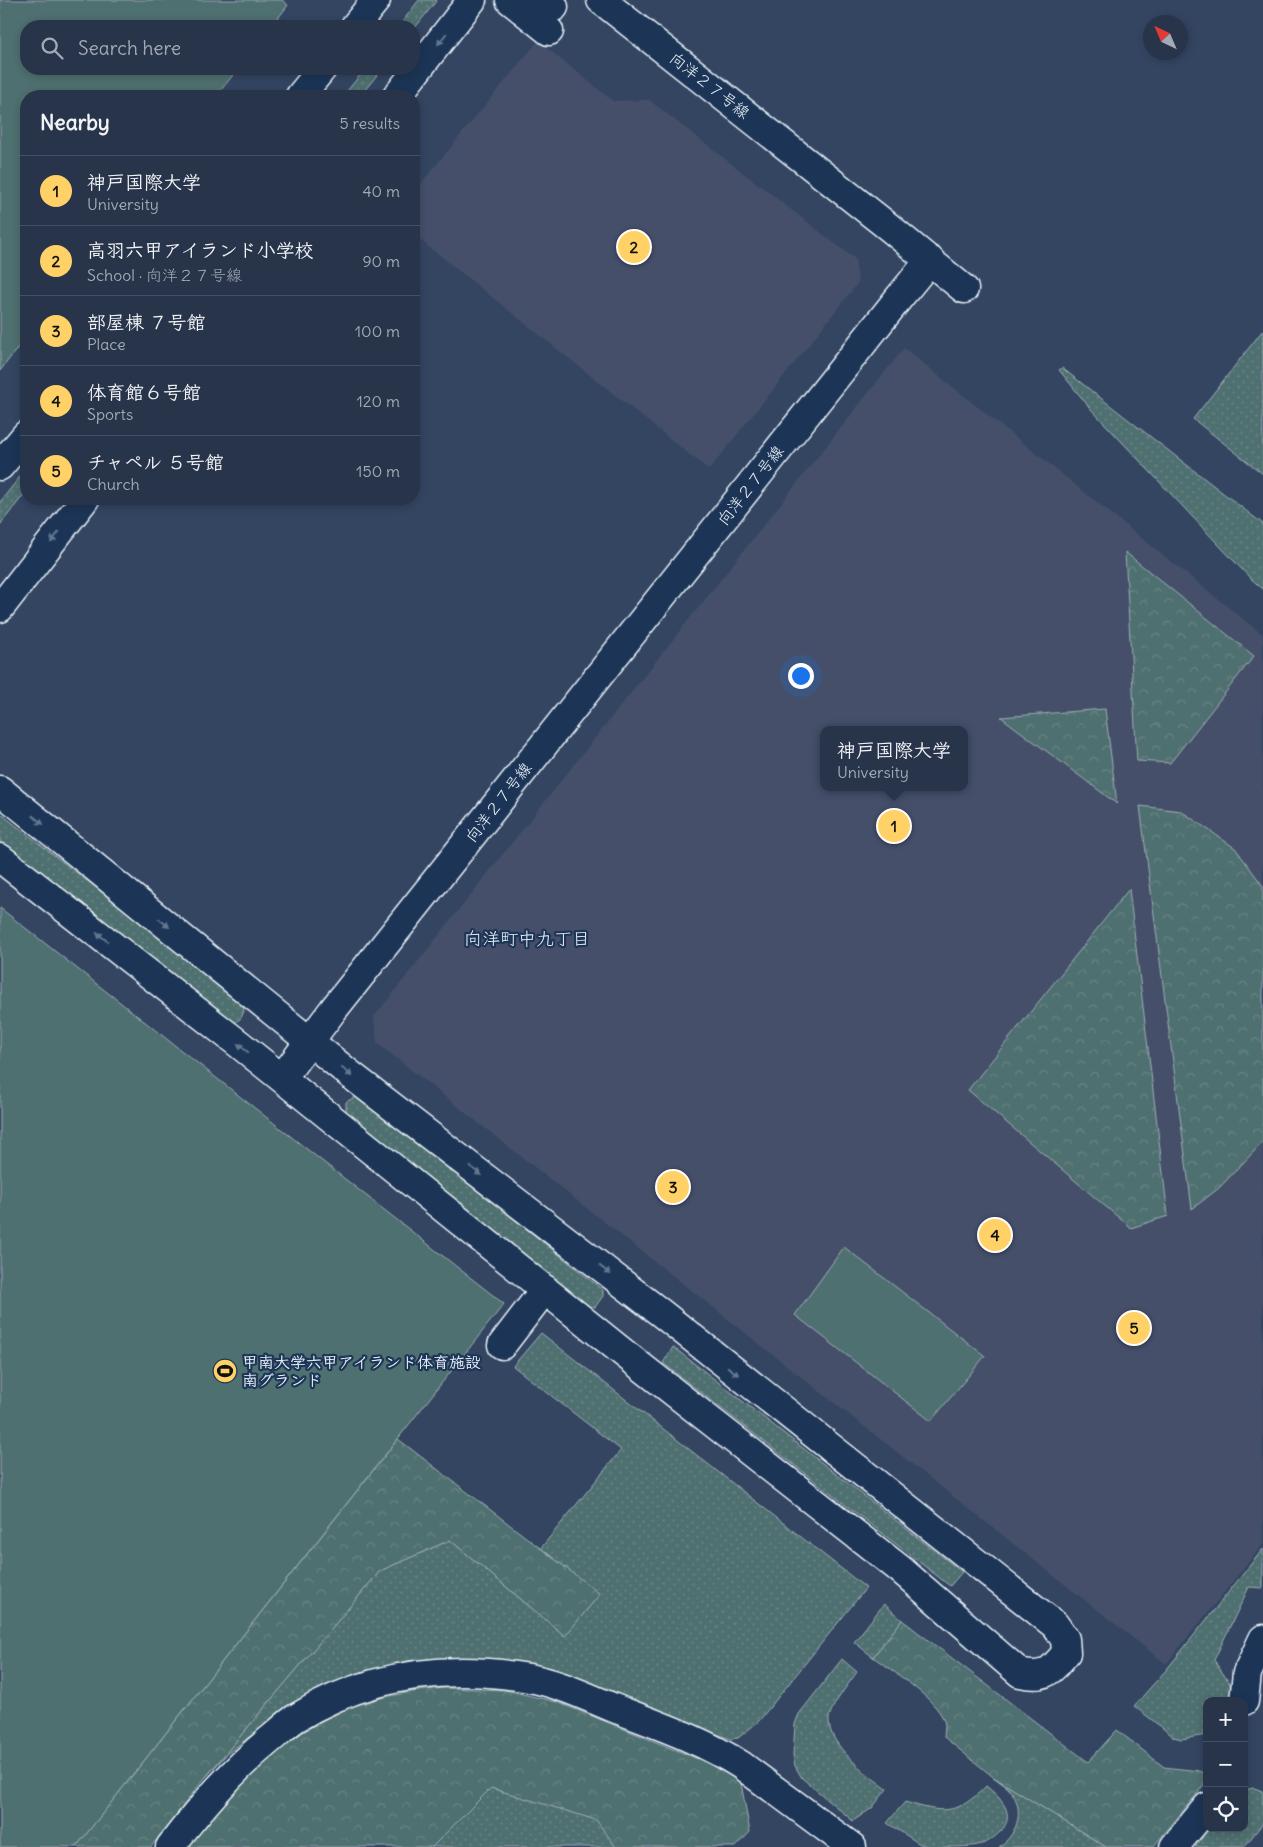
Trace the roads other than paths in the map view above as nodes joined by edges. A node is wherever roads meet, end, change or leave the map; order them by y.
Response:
1 (376, 0) edge
2 (472, 0) edge
3 (601, 0) edge
4 (515, 4) edge
5 (551, 19) dead end
6 (361, 20) edge
7 (420, 67) edge
8 (317, 75) edge
9 (413, 75) edge
10 (305, 90) edge
11 (402, 90) edge
12 (930, 260) junction
13 (964, 290) dead end
14 (20, 442) edge
15 (0, 466) edge
16 (80, 505) edge
17 (0, 608) edge
18 (0, 790) edge
19 (0, 858) edge
20 (310, 1041) junction
21 (282, 1078) junction
22 (545, 1289) junction
23 (502, 1345) dead end
24 (1263, 1639) edge
25 (1244, 1697) edge
26 (1203, 1812) edge
27 (170, 1847) edge
28 (852, 1847) edge
29 (1174, 1847) edge

1 - 6 street
2 -> 7 street
3 - 12 street, 向洋２７号線
4 - 5 street
8 - 10 street
9 -> 11 street
12 - 13 street
12 - 20 street, 向洋２７号線
14 - 15 street
16 -> 17 street
18 -> 20 street
21 -> 19 street
20 - 21 street, 向洋２７号線
20 -> 22 street
21 - 22 street
22 - 23 street
24 - 25 street
26 - 29 street
27 - 28 street

